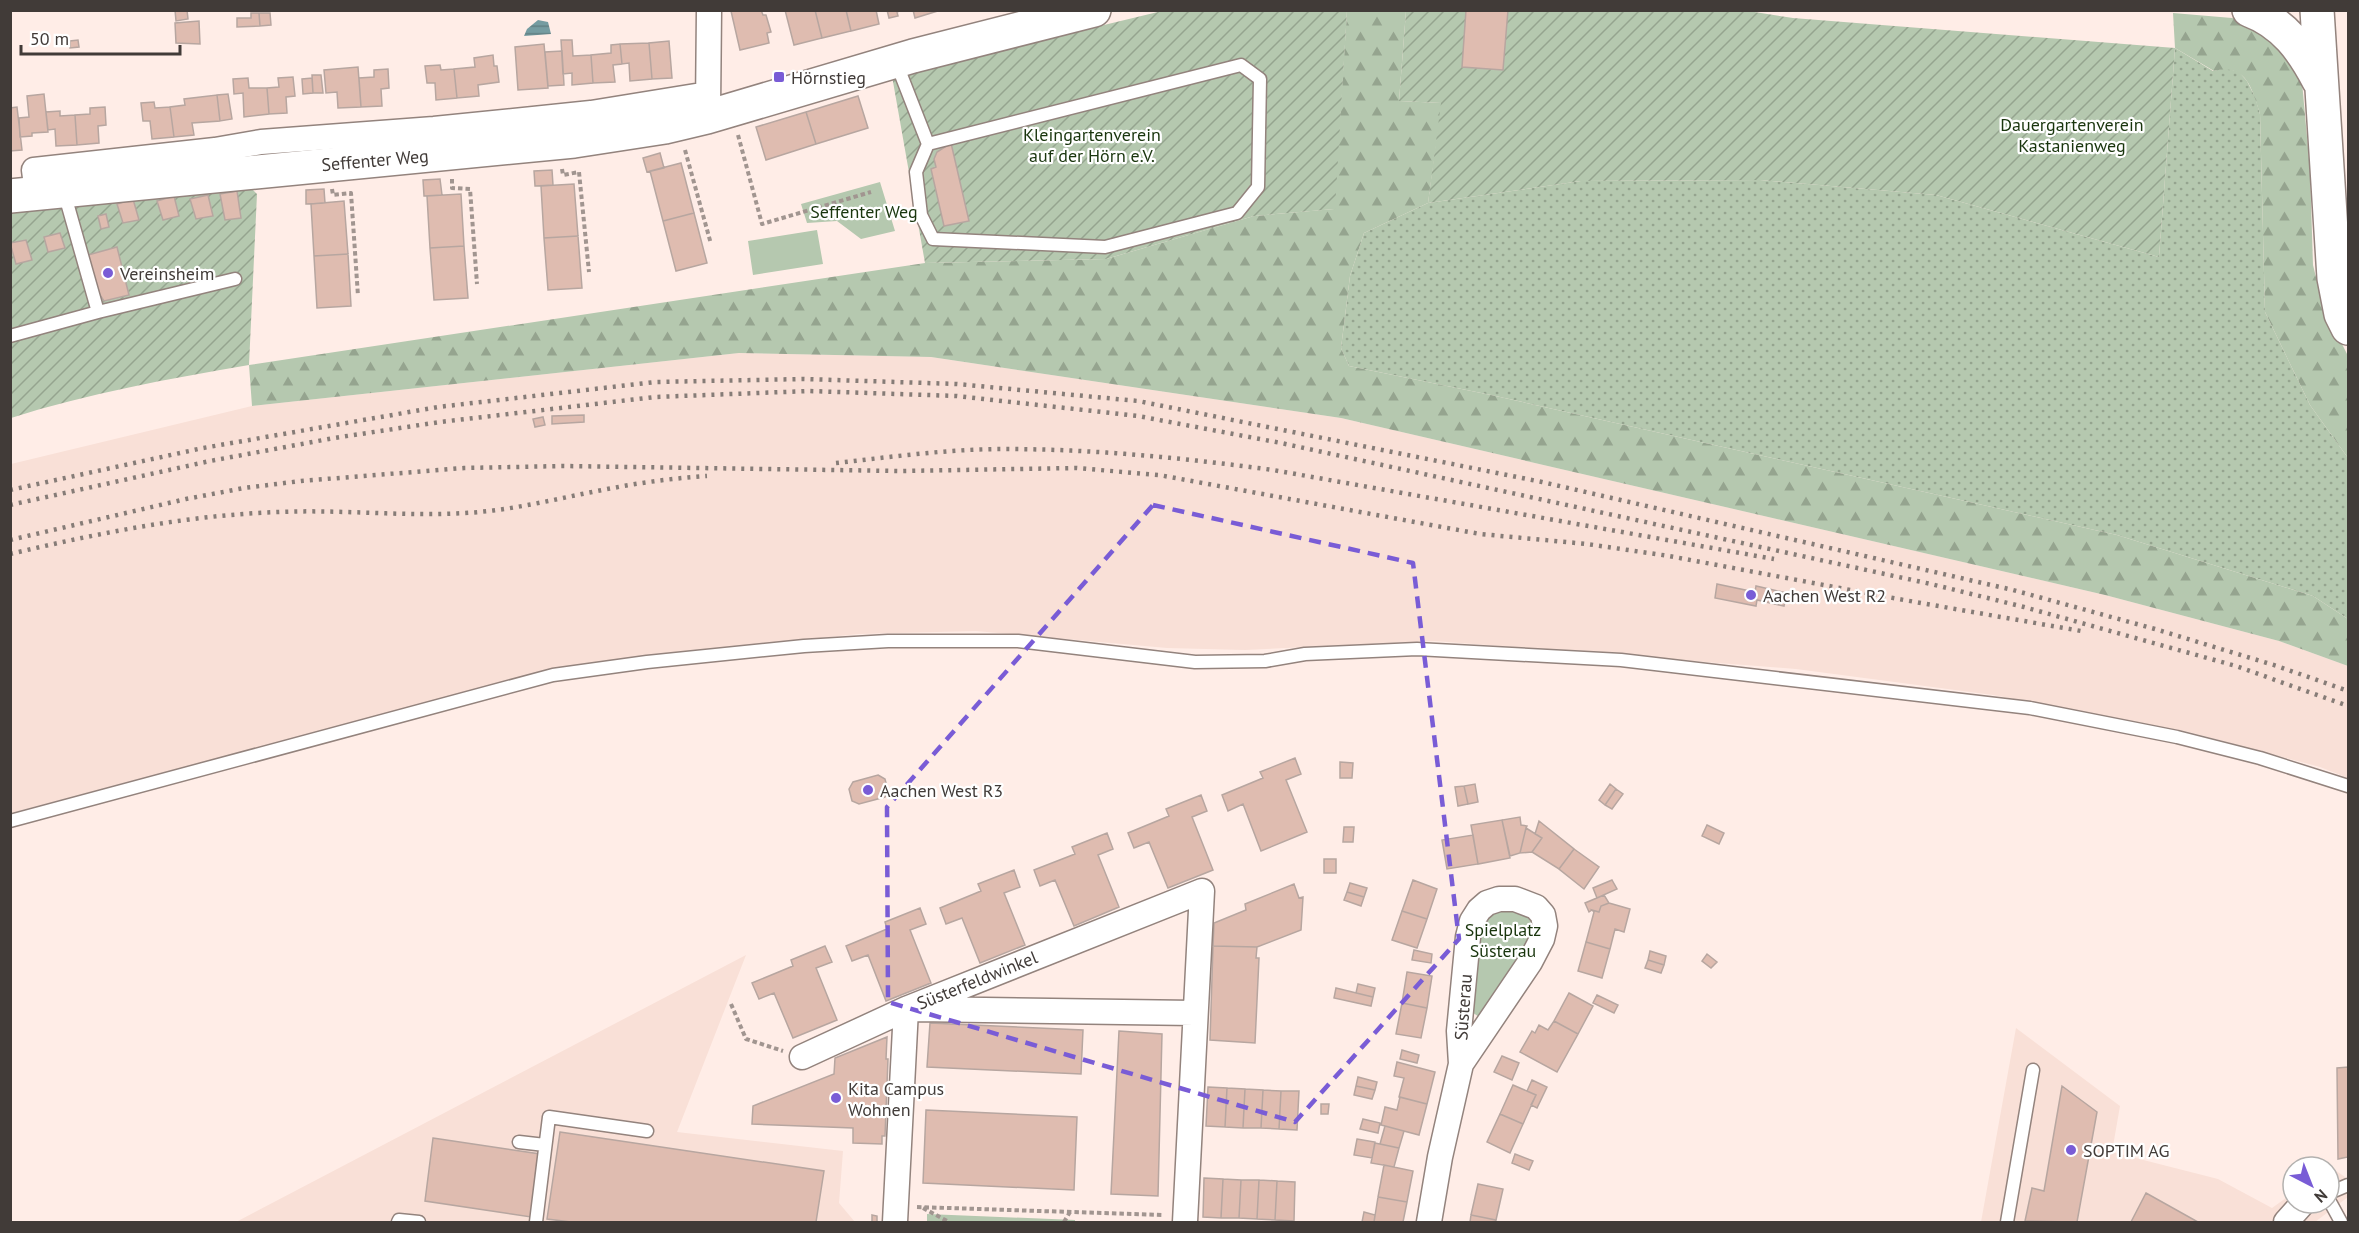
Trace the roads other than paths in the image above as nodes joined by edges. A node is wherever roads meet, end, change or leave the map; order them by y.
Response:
1 (709, 10) edge
2 (1094, 10) edge
3 (2249, 10) edge
4 (2317, 10) edge
5 (896, 61) junction
6 (2320, 83) junction
7 (716, 107) junction
8 (928, 144) junction
9 (37, 193) edge
10 (235, 279) dead end
11 (98, 312) junction
12 (2349, 328) edge
13 (10, 336) edge
14 (2349, 786) edge
15 (10, 820) edge
16 (906, 1009) junction
17 (1194, 1013) junction
18 (802, 1057) road end
19 (1461, 1064) junction
20 (2033, 1071) dead end
21 (647, 1131) dead end
22 (519, 1142) dead end
23 (545, 1145) junction
24 (896, 1215) edge
25 (1186, 1219) edge
26 (398, 1222) edge
27 (419, 1222) edge
28 (536, 1222) edge
29 (1429, 1222) edge
30 (2007, 1222) edge

1 - 7 street
2 - 5 main road, Seffenter Weg
3 - 6 main road
4 - 6 main road
5 - 7 main road, Seffenter Weg
5 - 8 lane
6 - 12 main road
7 - 9 main road, Seffenter Weg
8 - 8 lane
9 - 11 lane
10 - 11 lane
11 - 13 lane
14 - 15 lane
16 - 17 street, Süsterfeldwinkel
16 - 17 street, Süsterfeldwinkel
16 - 18 street
16 - 24 street
17 - 25 street, Süsterfeldwinkel
19 - 19 street, Süsterau
19 - 29 street, Süsterau
20 - 30 lane
21 - 23 lane
22 - 23 lane
23 - 28 lane
26 - 27 lane

